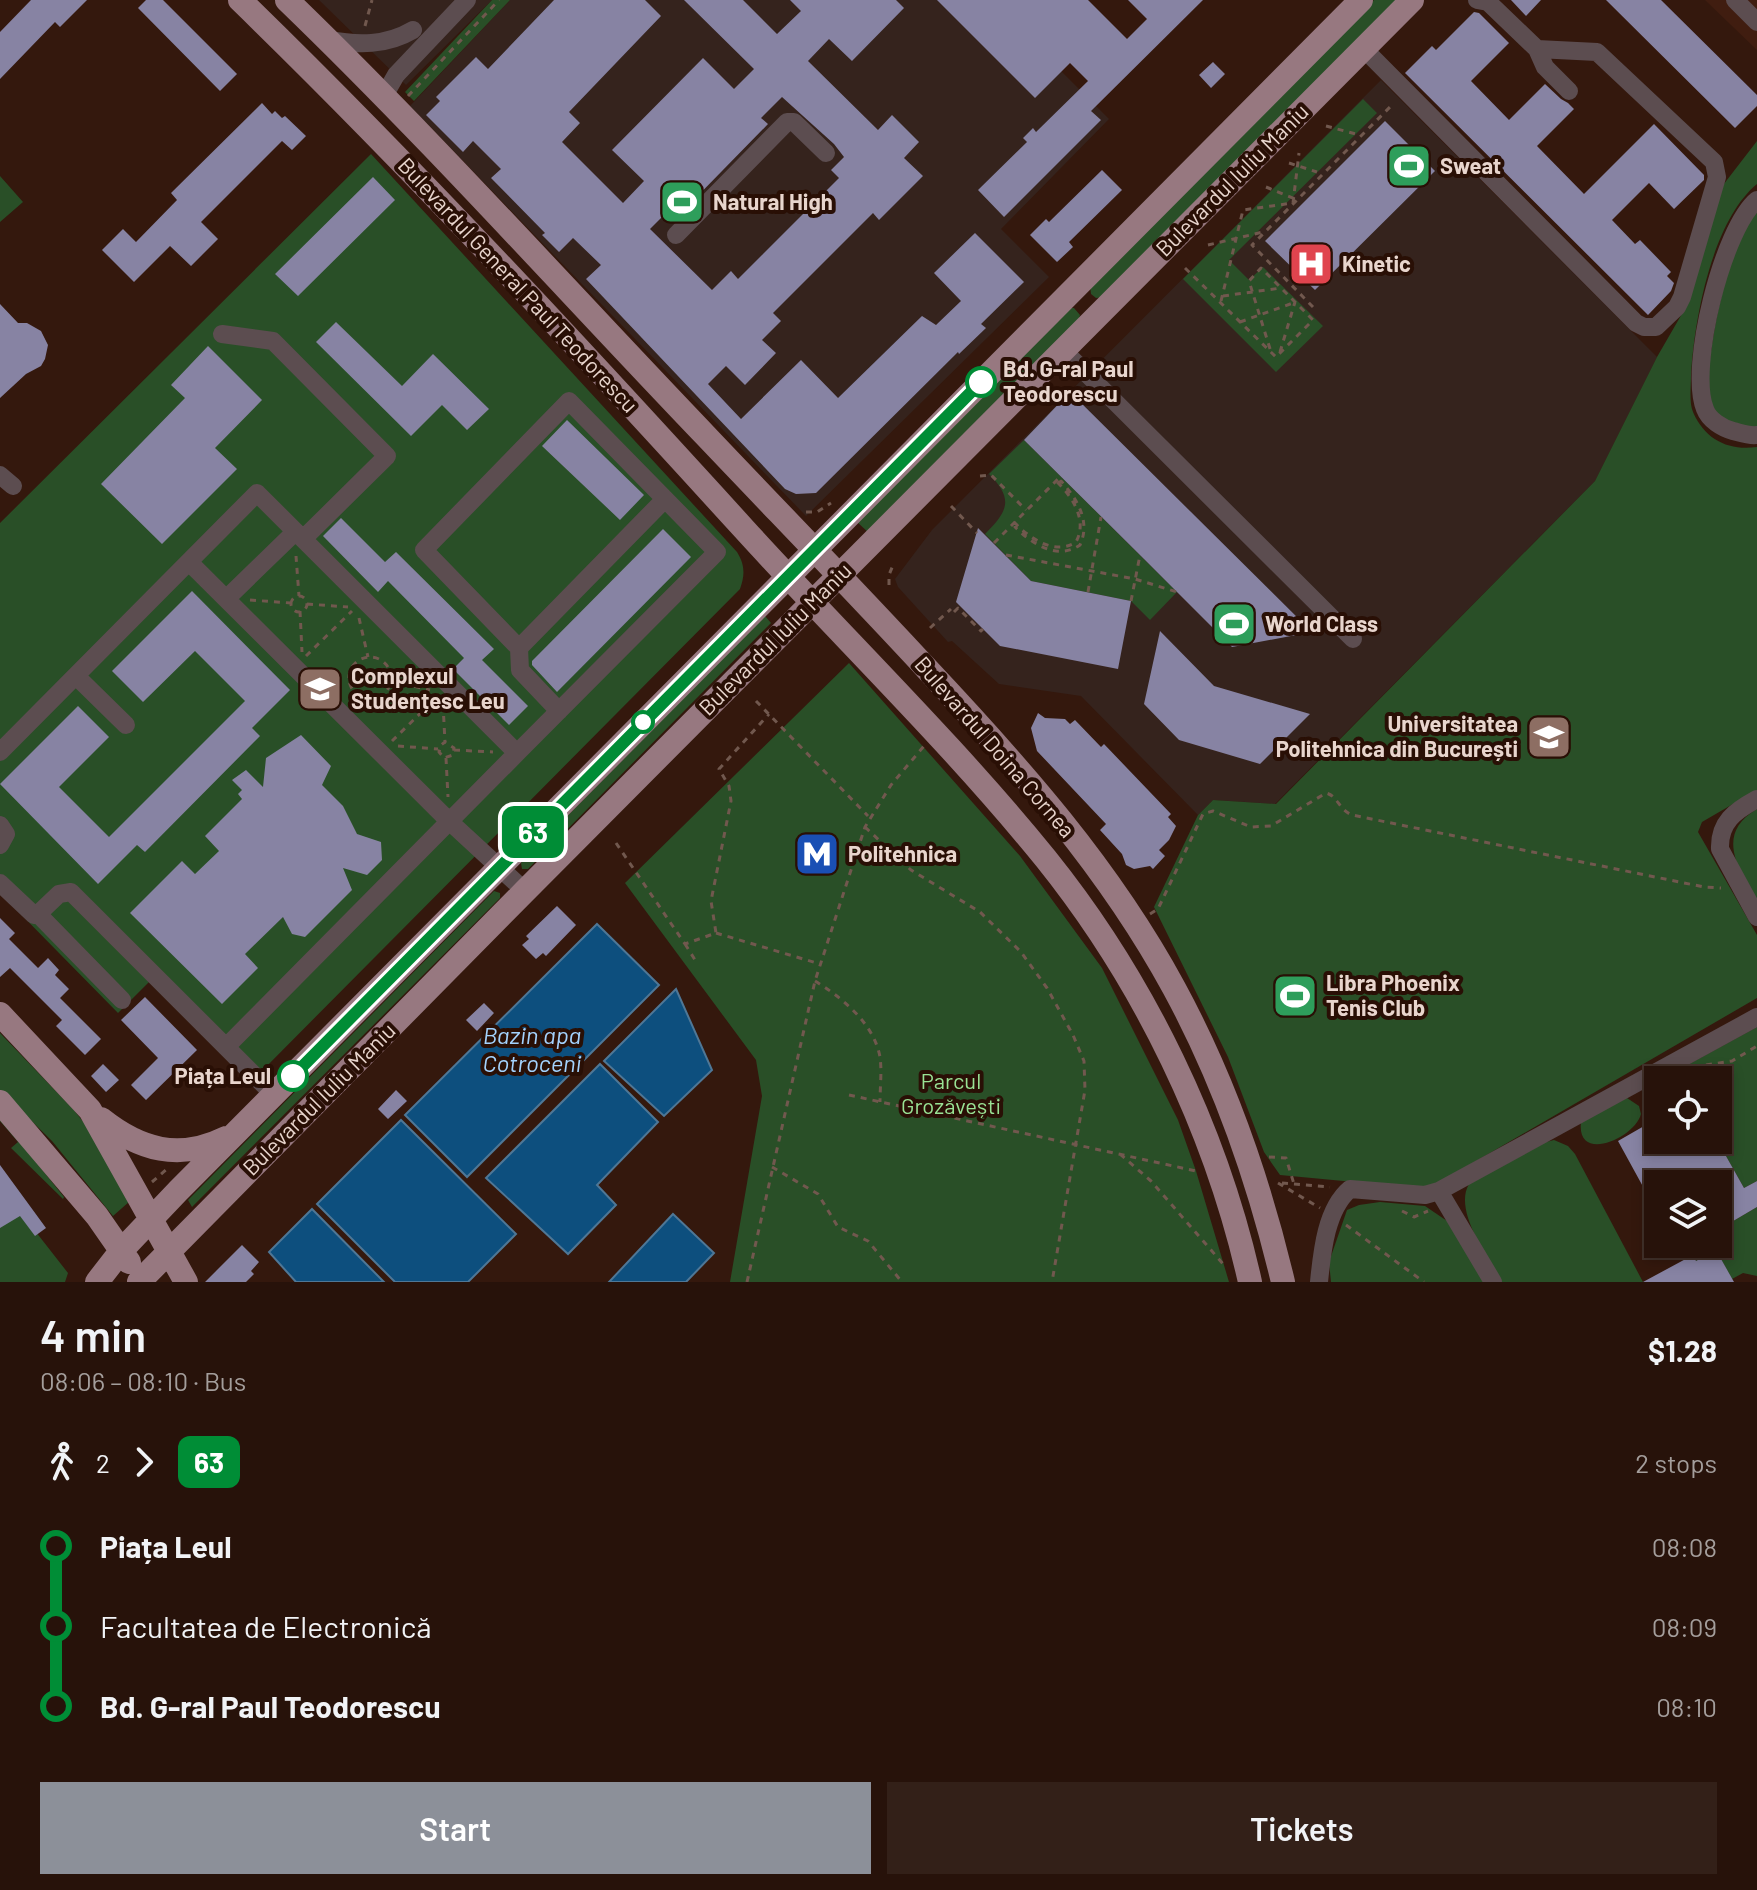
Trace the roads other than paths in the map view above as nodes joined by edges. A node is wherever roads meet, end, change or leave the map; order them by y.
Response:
1 (240, 0) edge
2 (287, 0) edge
3 (467, 0) edge
4 (1361, 0) edge
5 (1412, 0) edge
6 (1477, 0) edge
7 (1735, 0) edge
8 (447, 6) edge
9 (1757, 22) edge
10 (413, 30) dead end
11 (431, 38) junction
12 (328, 40) junction
13 (1364, 49) junction
14 (1537, 49) junction
15 (1569, 91) dead end
16 (394, 98) junction
17 (826, 153) dead end
18 (1757, 200) edge
19 (676, 235) dead end
20 (222, 334) dead end
21 (1063, 350) junction
22 (1757, 435) edge
23 (665, 499) junction
24 (299, 536) junction
25 (815, 549) junction
26 (189, 562) junction
27 (839, 575) junction
28 (789, 577) junction
29 (226, 599) junction
30 (813, 602) junction
31 (1353, 639) dead end
32 (519, 648) junction
33 (76, 676) junction
34 (559, 711) junction
35 (126, 725) dead end
36 (0, 752) edge
37 (517, 753) junction
38 (1757, 799) edge
39 (449, 821) junction
40 (0, 825) edge
41 (0, 845) edge
42 (499, 866) junction
43 (0, 883) edge
44 (525, 891) junction
45 (38, 914) junction
46 (1757, 917) edge
47 (122, 1000) dead end
48 (0, 1014) edge
49 (1757, 1017) edge
50 (226, 1047) junction
51 (274, 1095) junction
52 (0, 1102) edge
53 (90, 1110) junction
54 (238, 1131) junction
55 (1439, 1191) junction
56 (150, 1222) junction
57 (121, 1251) junction
58 (168, 1253) junction
59 (1249, 1276) edge
60 (141, 1281) edge
61 (97, 1282) edge
62 (186, 1282) edge
63 (1283, 1282) edge
64 (1319, 1282) edge
65 (1493, 1282) edge

1 - 28 main road, Bulevardul General Paul Teodorescu
2 - 12 main road, Bulevardul General Paul Teodorescu
3 - 11 street
4 - 25 main road, Bulevardul Iuliu Maniu
5 - 13 main road, Bulevardul Iuliu Maniu
6 - 14 street
7 - 9 street
8 - 11 street
10 - 12 street
11 - 16 street
12 - 16 main road, Bulevardul General Paul Teodorescu
13 - 14 street
13 - 21 main road, Bulevardul Iuliu Maniu
14 - 15 street
16 - 25 main road, Bulevardul General Paul Teodorescu
17 - 19 street
18 - 22 street
20 - 24 street
21 - 27 main road, Bulevardul Iuliu Maniu
21 - 31 street
23 - 32 street
23 - 32 street
23 - 34 street
24 - 26 street
24 - 29 street
24 - 37 street
25 - 27 main road, Bulevardul General Paul Teodorescu
25 - 28 main road, Bulevardul Iuliu Maniu
26 - 29 street
26 - 33 street
27 - 30 main road, Bulevardul Iuliu Maniu
27 - 63 main road, Bulevardul Doina Cornea
28 - 30 main road, Bulevardul General Paul Teodorescu
28 - 42 main road, Bulevardul Iuliu Maniu
29 - 39 street
30 - 44 main road, Bulevardul Iuliu Maniu
30 - 59 main road, Bulevardul Doina Cornea
32 - 34 street
33 - 35 street
33 - 36 street
34 - 37 street
37 - 39 street
38 - 46 street
39 - 42 street
39 - 50 street
40 - 41 street
42 - 44 street
42 - 51 main road, Bulevardul Iuliu Maniu
43 - 45 street
44 - 58 main road, Bulevardul Iuliu Maniu
45 - 47 street
45 - 50 street
48 - 53 main road
49 - 55 street
50 - 51 street
51 - 54 main road, Bulevardul Iuliu Maniu
52 - 57 main road
53 - 54 main road
53 - 56 main road
54 - 56 main road, Bulevardul Iuliu Maniu
55 - 64 street
55 - 65 street
56 - 57 main road, Bulevardul Iuliu Maniu
56 - 58 main road
57 - 60 main road
57 - 61 main road, Bulevardul Iuliu Maniu
58 - 60 main road, Bulevardul Iuliu Maniu
58 - 62 main road

